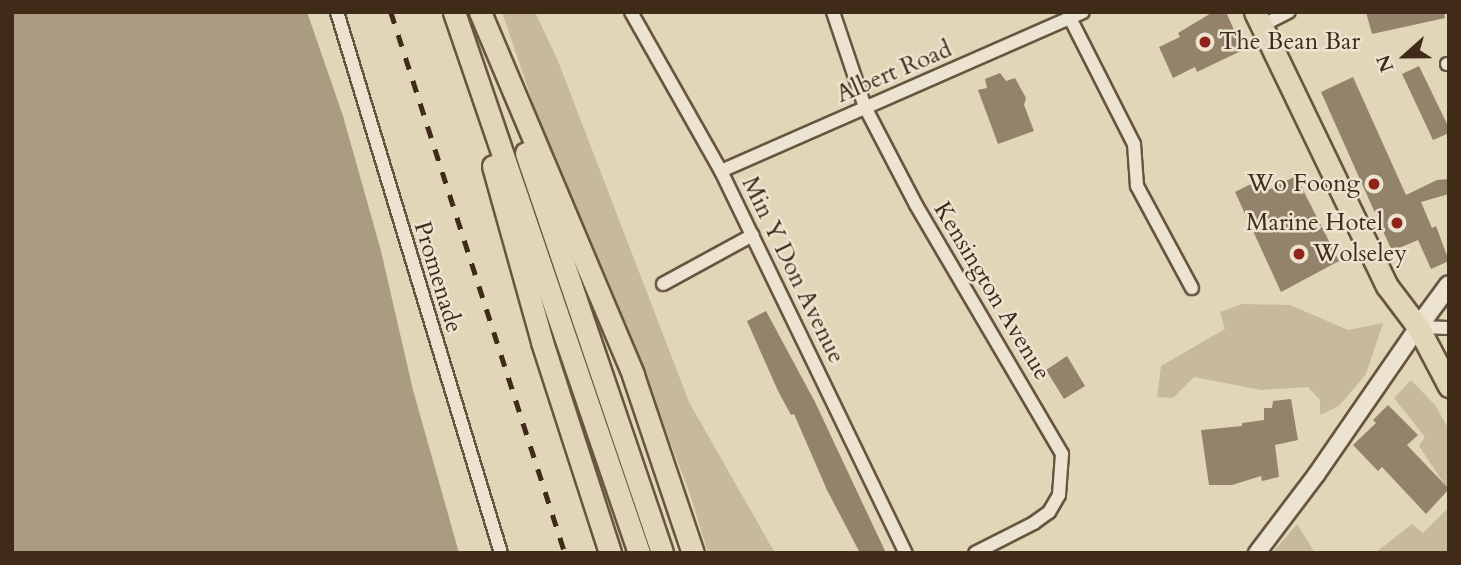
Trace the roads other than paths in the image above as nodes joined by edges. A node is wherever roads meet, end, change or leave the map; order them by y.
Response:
1 (337, 12) edge
2 (453, 12) edge
3 (479, 12) edge
4 (631, 12) edge
5 (833, 12) edge
6 (1083, 12) edge
7 (1289, 12) edge
8 (1070, 18) junction
9 (1258, 19) edge
10 (865, 107) junction
11 (721, 171) junction
12 (753, 234) junction
13 (663, 284) dead end
14 (1449, 285) edge
15 (1192, 288) dead end
16 (1418, 327) junction
17 (1449, 328) edge
18 (1449, 386) edge
19 (501, 553) edge
20 (610, 553) edge
21 (639, 553) edge
22 (662, 553) edge
23 (694, 553) edge
24 (906, 553) edge
25 (975, 553) edge
26 (1257, 553) edge

1 - 19 street, Promenade
2 - 20 main road
2 - 21 main road
3 - 22 main road
3 - 23 main road
4 - 11 street, Min Y Don Avenue
5 - 10 street, Kensington Avenue
6 - 8 street, Albert Road
7 - 9 street
8 - 10 street, Albert Road
8 - 15 street
9 - 16 main road
10 - 11 street, Albert Road
10 - 25 street, Kensington Avenue
11 - 12 street, Min Y Don Avenue
12 - 13 street
12 - 24 street, Min Y Don Avenue
14 - 16 main road
16 - 17 street
16 - 18 main road
16 - 26 street

